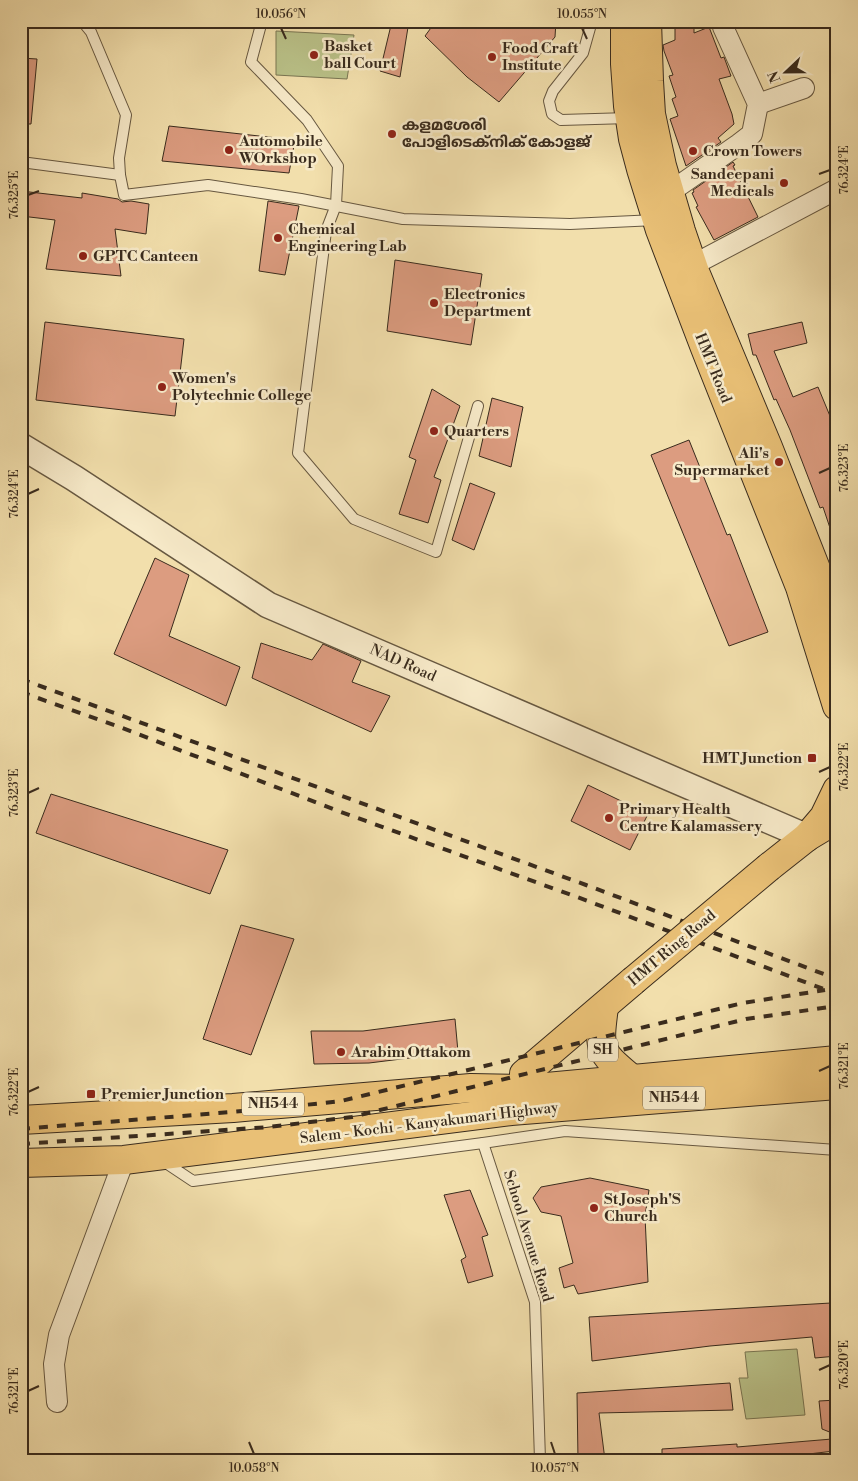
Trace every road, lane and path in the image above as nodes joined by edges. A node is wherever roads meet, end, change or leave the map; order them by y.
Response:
1 (82, 21) edge
2 (262, 21) edge
3 (592, 21) edge
4 (626, 21) edge
5 (647, 21) edge
6 (724, 21) edge
7 (804, 88) dead end
8 (758, 104) junction
9 (630, 118) junction
10 (21, 162) edge
11 (120, 175) junction
12 (837, 189) edge
13 (670, 192) junction
14 (336, 206) junction
15 (657, 220) junction
16 (693, 266) junction
17 (478, 406) dead end
18 (21, 446) edge
19 (829, 580) edge
20 (837, 622) edge
21 (837, 706) edge
22 (837, 790) edge
23 (837, 818) edge
24 (807, 837) junction
25 (604, 1007) junction
26 (837, 1060) edge
27 (633, 1080) junction
28 (837, 1085) edge
29 (525, 1089) junction
30 (572, 1096) junction
31 (21, 1120) edge
32 (483, 1143) junction
33 (837, 1150) edge
34 (156, 1157) junction
35 (124, 1160) junction
36 (21, 1163) edge
37 (57, 1402) dead end
38 (540, 1460) edge

1 - 11 lane
2 - 14 lane
3 - 9 lane
4 - 9 main road, HMT Road
5 - 13 main road, HMT Road
6 - 8 street
7 - 8 street
8 - 13 street
9 - 15 main road, HMT Road
10 - 11 lane
11 - 14 lane
12 - 16 street
13 - 16 main road, HMT Road
14 - 15 lane
14 - 17 lane
15 - 21 main road, HMT Road
16 - 19 main road, HMT Road
18 - 24 street, NAD Road
19 - 20 main road, HMT Road
22 - 24 main road
23 - 24 main road, HMT Ring Road
24 - 25 main road, HMT Ring Road, bridge
25 - 27 main road, SH
25 - 29 main road, HMT Ring Road
26 - 27 main road, Salem - Kochi - Kanyakumari Highway / NH544
27 - 30 main road, Salem - Kochi - Kanyakumari Highway / NH544
28 - 30 main road, Salem - Kochi - Kanyakumari Highway / NH544
29 - 30 main road, Salem - Kochi - Kanyakumari Highway / NH544
29 - 31 main road, Salem - Kochi - Kanyakumari Highway / NH544
30 - 34 main road, Salem - Kochi - Kanyakumari Highway / NH544
32 - 33 lane
32 - 34 lane
32 - 38 lane, School Avenue Road
34 - 35 main road, Salem - Kochi - Kanyakumari Highway / NH544
35 - 36 main road, Salem - Kochi - Kanyakumari Highway / NH544
35 - 37 street

